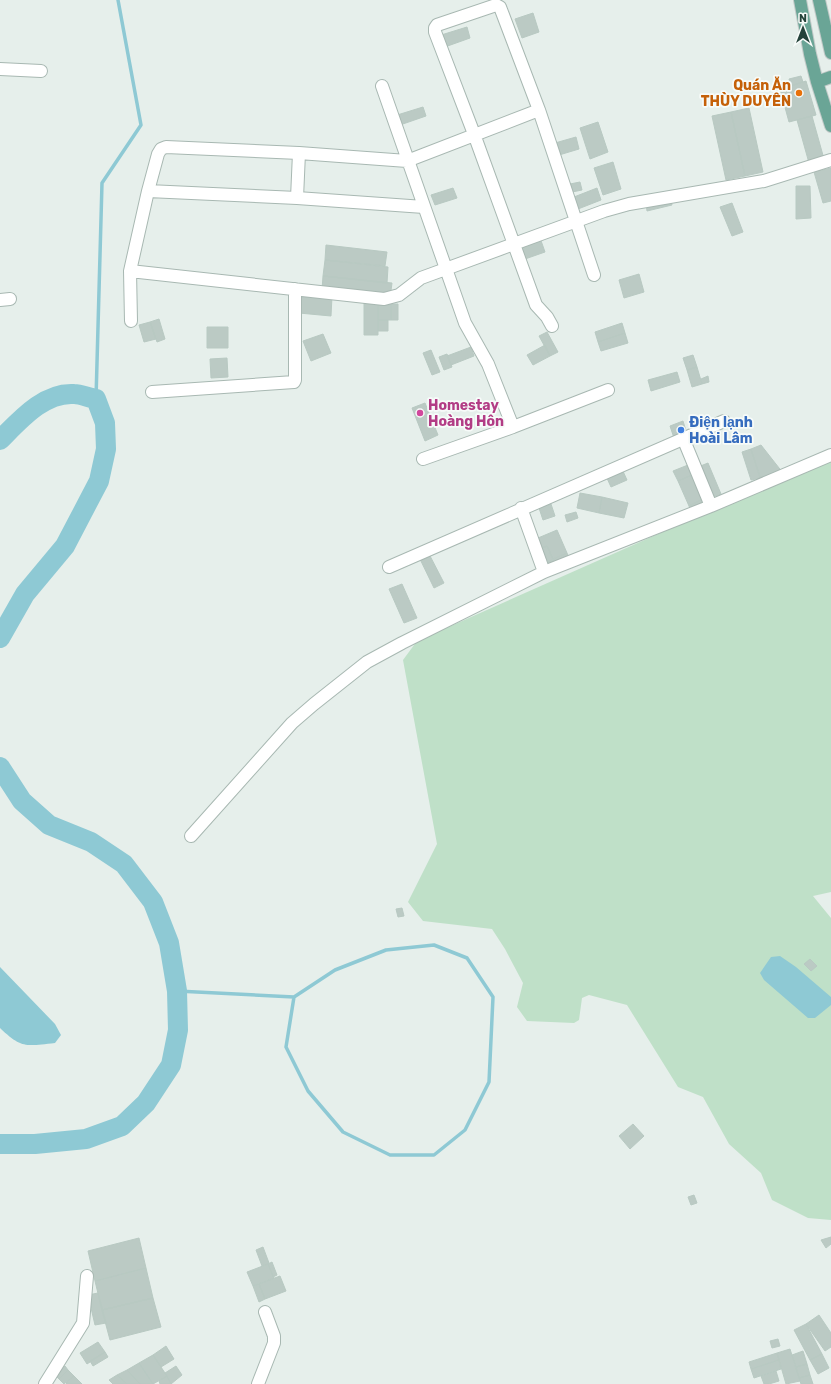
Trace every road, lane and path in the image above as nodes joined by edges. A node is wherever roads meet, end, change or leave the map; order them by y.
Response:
1 (800, 0) edge
2 (819, 0) edge
3 (831, 53) edge
4 (0, 68) edge
5 (41, 71) dead end
6 (831, 77) edge
7 (817, 82) junction
8 (382, 86) dead end
9 (539, 110) junction
10 (831, 126) edge
11 (474, 134) junction
12 (299, 153) junction
13 (407, 160) junction
14 (831, 160) edge
15 (148, 192) junction
16 (297, 198) junction
17 (424, 207) junction
18 (575, 220) junction
19 (514, 244) junction
20 (446, 270) junction
21 (130, 271) junction
22 (594, 275) dead end
23 (295, 288) junction
24 (131, 321) dead end
25 (552, 326) dead end
26 (608, 390) dead end
27 (152, 392) dead end
28 (724, 421) dead end
29 (513, 427) junction
30 (683, 438) junction
31 (831, 455) edge
32 (423, 459) dead end
33 (711, 506) junction
34 (521, 508) junction
35 (389, 566) dead end
36 (544, 572) junction
37 (192, 836) dead end
38 (87, 1276) dead end
39 (265, 1312) dead end
40 (45, 1384) edge
41 (258, 1384) edge

1 - 7 main road
2 - 3 main road
4 - 5 street
6 - 7 main road
7 - 10 main road
8 - 13 street
9 - 11 street
9 - 11 street
9 - 18 street
11 - 13 street
11 - 19 street
12 - 13 street
12 - 15 street
12 - 16 street
13 - 17 street
14 - 18 street
15 - 16 street
15 - 21 street
16 - 17 street
17 - 20 street
18 - 19 street
18 - 22 street
19 - 20 street
19 - 25 street
20 - 23 street
20 - 29 street
21 - 23 street
21 - 24 street
23 - 27 street
26 - 29 street
28 - 30 street
29 - 32 street
30 - 33 street
30 - 34 street
31 - 33 street
33 - 36 street
34 - 35 street
34 - 36 street
36 - 37 street
38 - 40 street
39 - 41 street

